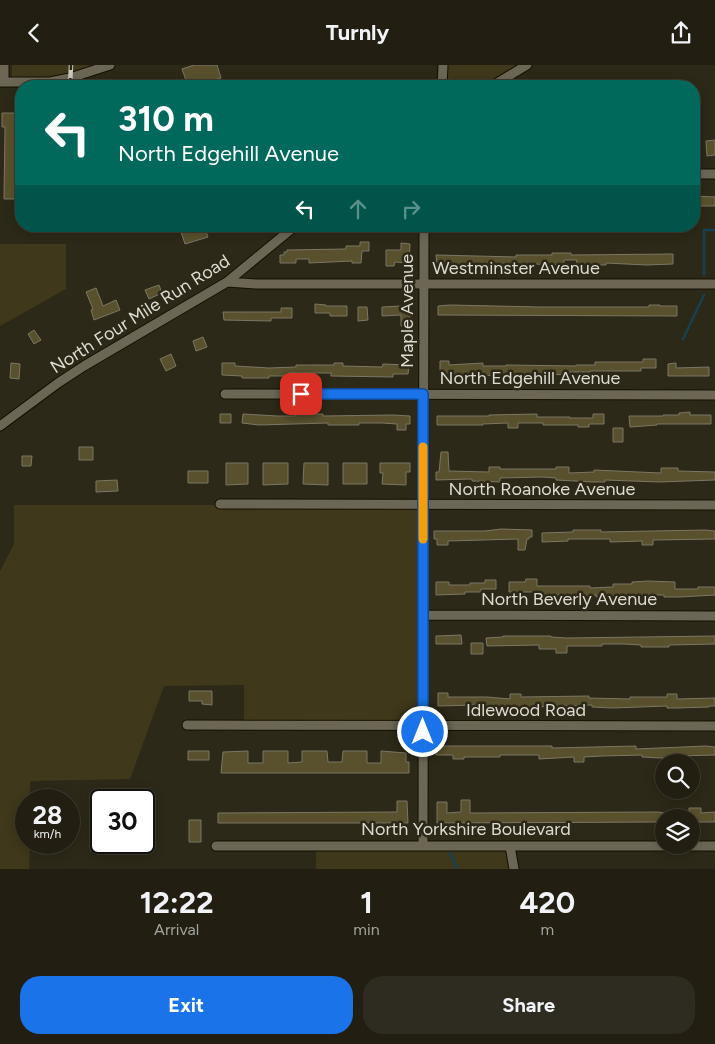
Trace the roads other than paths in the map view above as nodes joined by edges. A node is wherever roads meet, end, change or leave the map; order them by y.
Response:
1 (4, 65) edge
2 (110, 65) edge
3 (443, 65) edge
4 (526, 65) edge
5 (58, 80) edge
6 (442, 80) edge
7 (502, 80) edge
8 (2, 82) edge
9 (15, 82) edge
10 (700, 174) edge
11 (715, 174) edge
12 (288, 232) edge
13 (424, 232) edge
14 (227, 282) junction
15 (424, 284) junction
16 (715, 284) edge
17 (225, 394) dead end
18 (423, 394) junction
19 (715, 395) edge
20 (0, 427) edge
21 (220, 504) dead end
22 (423, 505) junction
23 (715, 505) edge
24 (423, 615) junction
25 (715, 616) edge
26 (187, 725) dead end
27 (423, 726) junction
28 (715, 726) edge
29 (216, 846) dead end
30 (423, 846) junction
31 (510, 846) junction
32 (715, 846) edge
33 (514, 869) edge

1 - 8 street
2 - 5 street
3 - 6 street
4 - 7 street
8 - 9 street
10 - 11 street
12 - 14 street, North Four Mile Run Road
13 - 15 street, Maple Avenue
14 - 15 street, Westminster Avenue
14 - 20 street, North Four Mile Run Road
15 - 16 street, Westminster Avenue
15 - 18 street, Maple Avenue
17 - 18 street, North Edgehill Avenue
18 - 19 street, North Edgehill Avenue
18 - 22 street, Maple Avenue
21 - 22 street, North Roanoke Avenue
22 - 23 street, North Roanoke Avenue
22 - 24 street, Maple Avenue
24 - 25 street, North Beverly Avenue
24 - 27 street, Maple Avenue
26 - 27 street, Idlewood Road
27 - 28 street, Idlewood Road
27 - 30 street, Maple Avenue
29 - 30 street, North Yorkshire Boulevard
30 - 31 street, North Yorkshire Boulevard
31 - 32 street, North Yorkshire Boulevard
31 - 33 street

